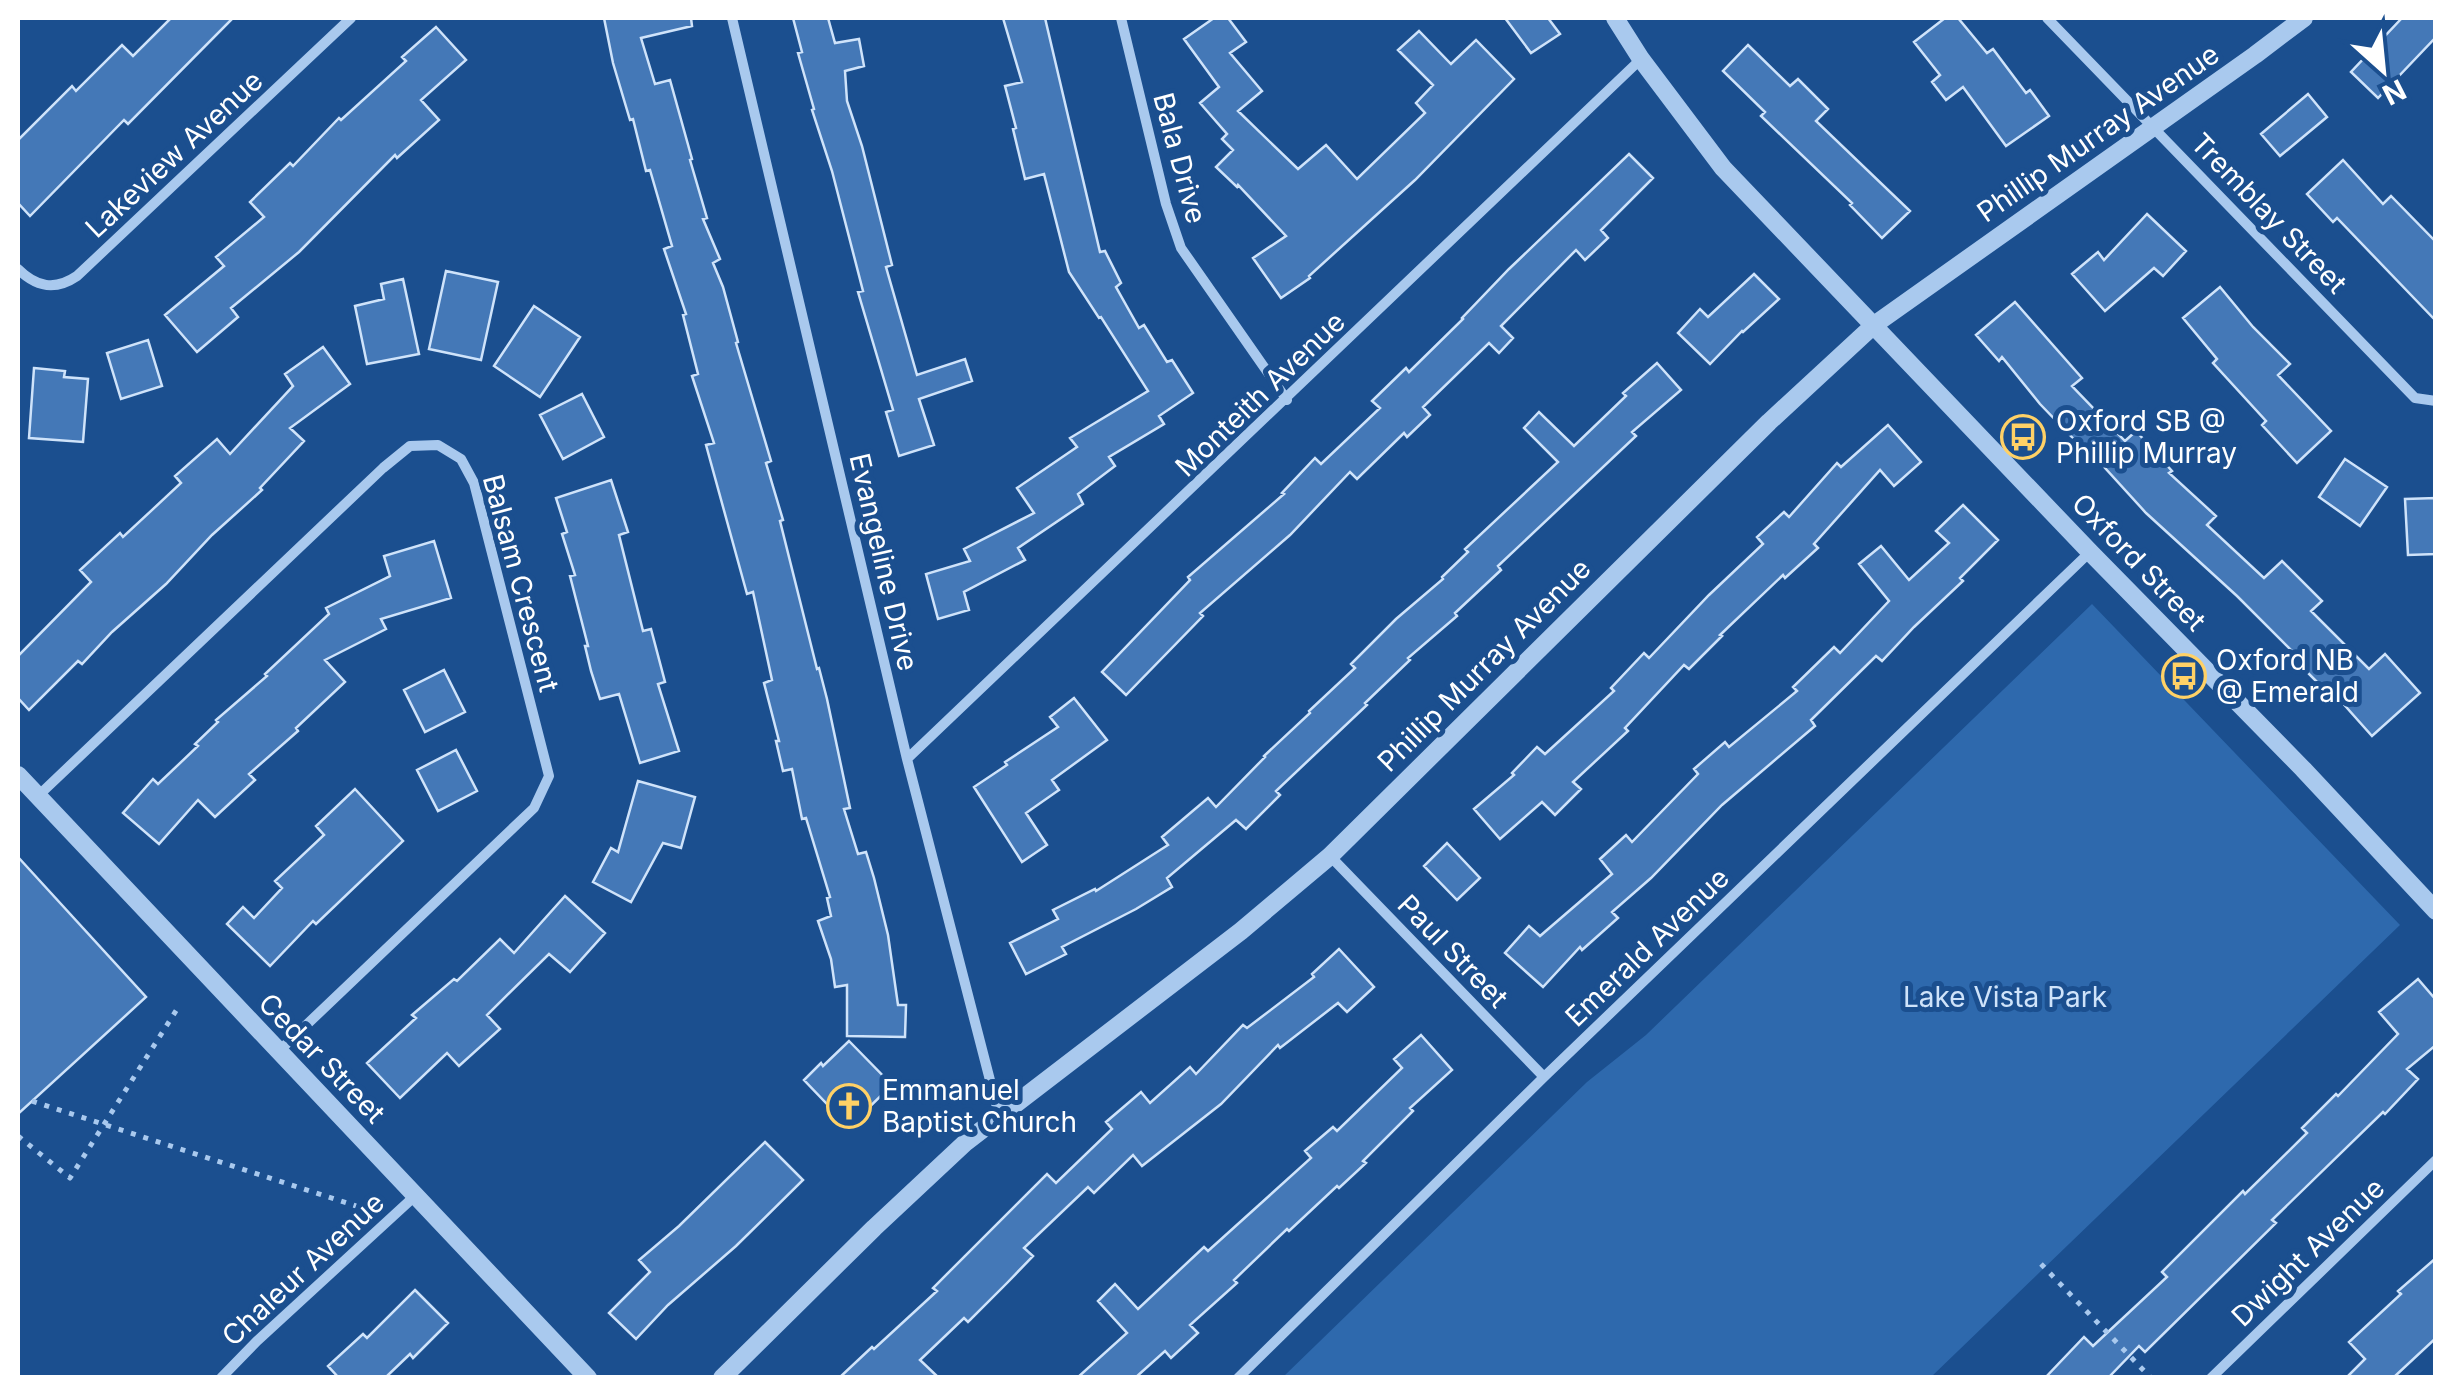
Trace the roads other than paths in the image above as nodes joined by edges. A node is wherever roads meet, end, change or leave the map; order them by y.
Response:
1 (352, 18) edge
2 (732, 18) edge
3 (1121, 18) edge
4 (1615, 18) edge
5 (2047, 18) edge
6 (2304, 18) edge
7 (1642, 59) junction
8 (2154, 127) junction
9 (18, 269) edge
10 (1874, 325) junction
11 (1287, 400) junction
12 (2436, 401) edge
13 (2090, 552) junction
14 (907, 759) junction
15 (18, 775) edge
16 (38, 796) junction
17 (1330, 856) junction
18 (2436, 911) edge
19 (278, 1052) junction
20 (1544, 1077) junction
21 (998, 1115) junction
22 (2436, 1160) edge
23 (416, 1195) junction
24 (2216, 1376) edge
25 (222, 1378) edge
26 (588, 1378) edge
27 (722, 1378) edge
28 (1238, 1378) edge

1 - 9 street, Lakeview Avenue
2 - 14 street, Evangeline Drive
3 - 11 street, Bala Drive
4 - 7 street, Oxford Street
5 - 8 street, Tremblay Street
6 - 8 street, Phillip Murray Avenue
7 - 10 street, Oxford Street
7 - 11 street, Monteith Avenue
8 - 10 street, Phillip Murray Avenue
8 - 12 street, Tremblay Street
10 - 13 street, Oxford Street
10 - 17 street, Phillip Murray Avenue
11 - 14 street, Monteith Avenue
13 - 18 street, Oxford Street
13 - 20 street, Emerald Avenue
14 - 21 street, Evangeline Drive
15 - 16 street, Cedar Street
16 - 19 street, Cedar Street
16 - 19 street, Balsam Crescent
17 - 20 street, Paul Street
17 - 21 street, Phillip Murray Avenue
19 - 23 street, Cedar Street
20 - 28 street, Emerald Avenue
21 - 27 street, Phillip Murray Avenue
22 - 24 street, Dwight Avenue
23 - 25 street, Chaleur Avenue
23 - 26 street, Cedar Street

